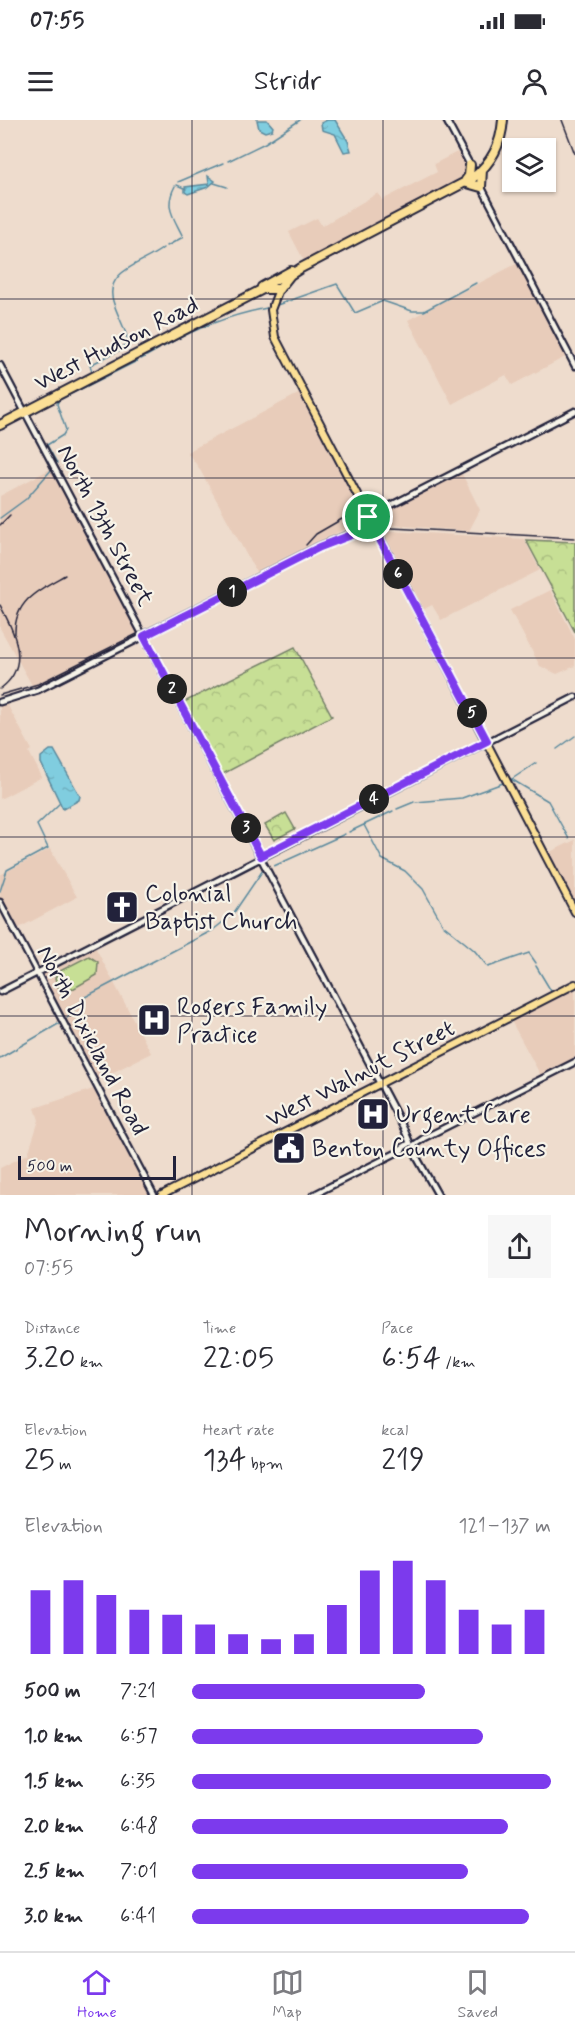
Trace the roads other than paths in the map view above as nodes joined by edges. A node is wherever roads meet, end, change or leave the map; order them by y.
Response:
1 (446, 120) edge
2 (503, 120) edge
3 (470, 165) junction
4 (479, 173) junction
5 (463, 184) junction
6 (481, 187) junction
7 (301, 268) junction
8 (265, 285) junction
9 (279, 289) junction
10 (272, 305) junction
11 (218, 312) junction
12 (0, 365) edge
13 (575, 366) edge
14 (575, 411) edge
15 (25, 412) junction
16 (0, 425) edge
17 (368, 517) junction
18 (144, 636) junction
19 (575, 697) edge
20 (0, 702) edge
21 (487, 741) junction
22 (261, 856) junction
23 (0, 902) edge
24 (575, 912) edge
25 (38, 972) junction
26 (575, 984) edge
27 (0, 992) edge
28 (575, 1062) edge
29 (380, 1083) junction
30 (412, 1144) junction
31 (153, 1195) edge
32 (162, 1195) edge
33 (313, 1195) edge
34 (438, 1195) edge

1 - 3 main road
2 - 4 highway
3 - 4 main road
3 - 5 highway
4 - 5 highway
4 - 6 highway
5 - 6 highway
5 - 7 highway
6 - 13 main road
7 - 8 highway, West Hudson Road
7 - 9 highway
8 - 9 highway
8 - 11 highway, West Hudson Road
9 - 10 main road
9 - 11 highway, West Hudson Road
10 - 11 main road, West Hudson Road
10 - 17 main road
11 - 15 highway, West Hudson Road
12 - 15 main road, North 13th Street
14 - 17 main road
15 - 16 highway, West Hudson Road
15 - 18 main road, North 13th Street
17 - 18 main road
17 - 21 main road
18 - 20 main road
18 - 22 main road, North 13th Street
19 - 21 main road
21 - 22 main road
21 - 24 main road
22 - 25 main road
22 - 29 main road, North 13th Street
23 - 25 main road, North Dixieland Road
25 - 27 main road
25 - 31 main road, North Dixieland Road
26 - 29 main road, West Walnut Street
28 - 30 main road
29 - 30 main road, North 13th Street
29 - 32 main road, West Walnut Street
30 - 33 main road
30 - 34 main road, North 13th Street

